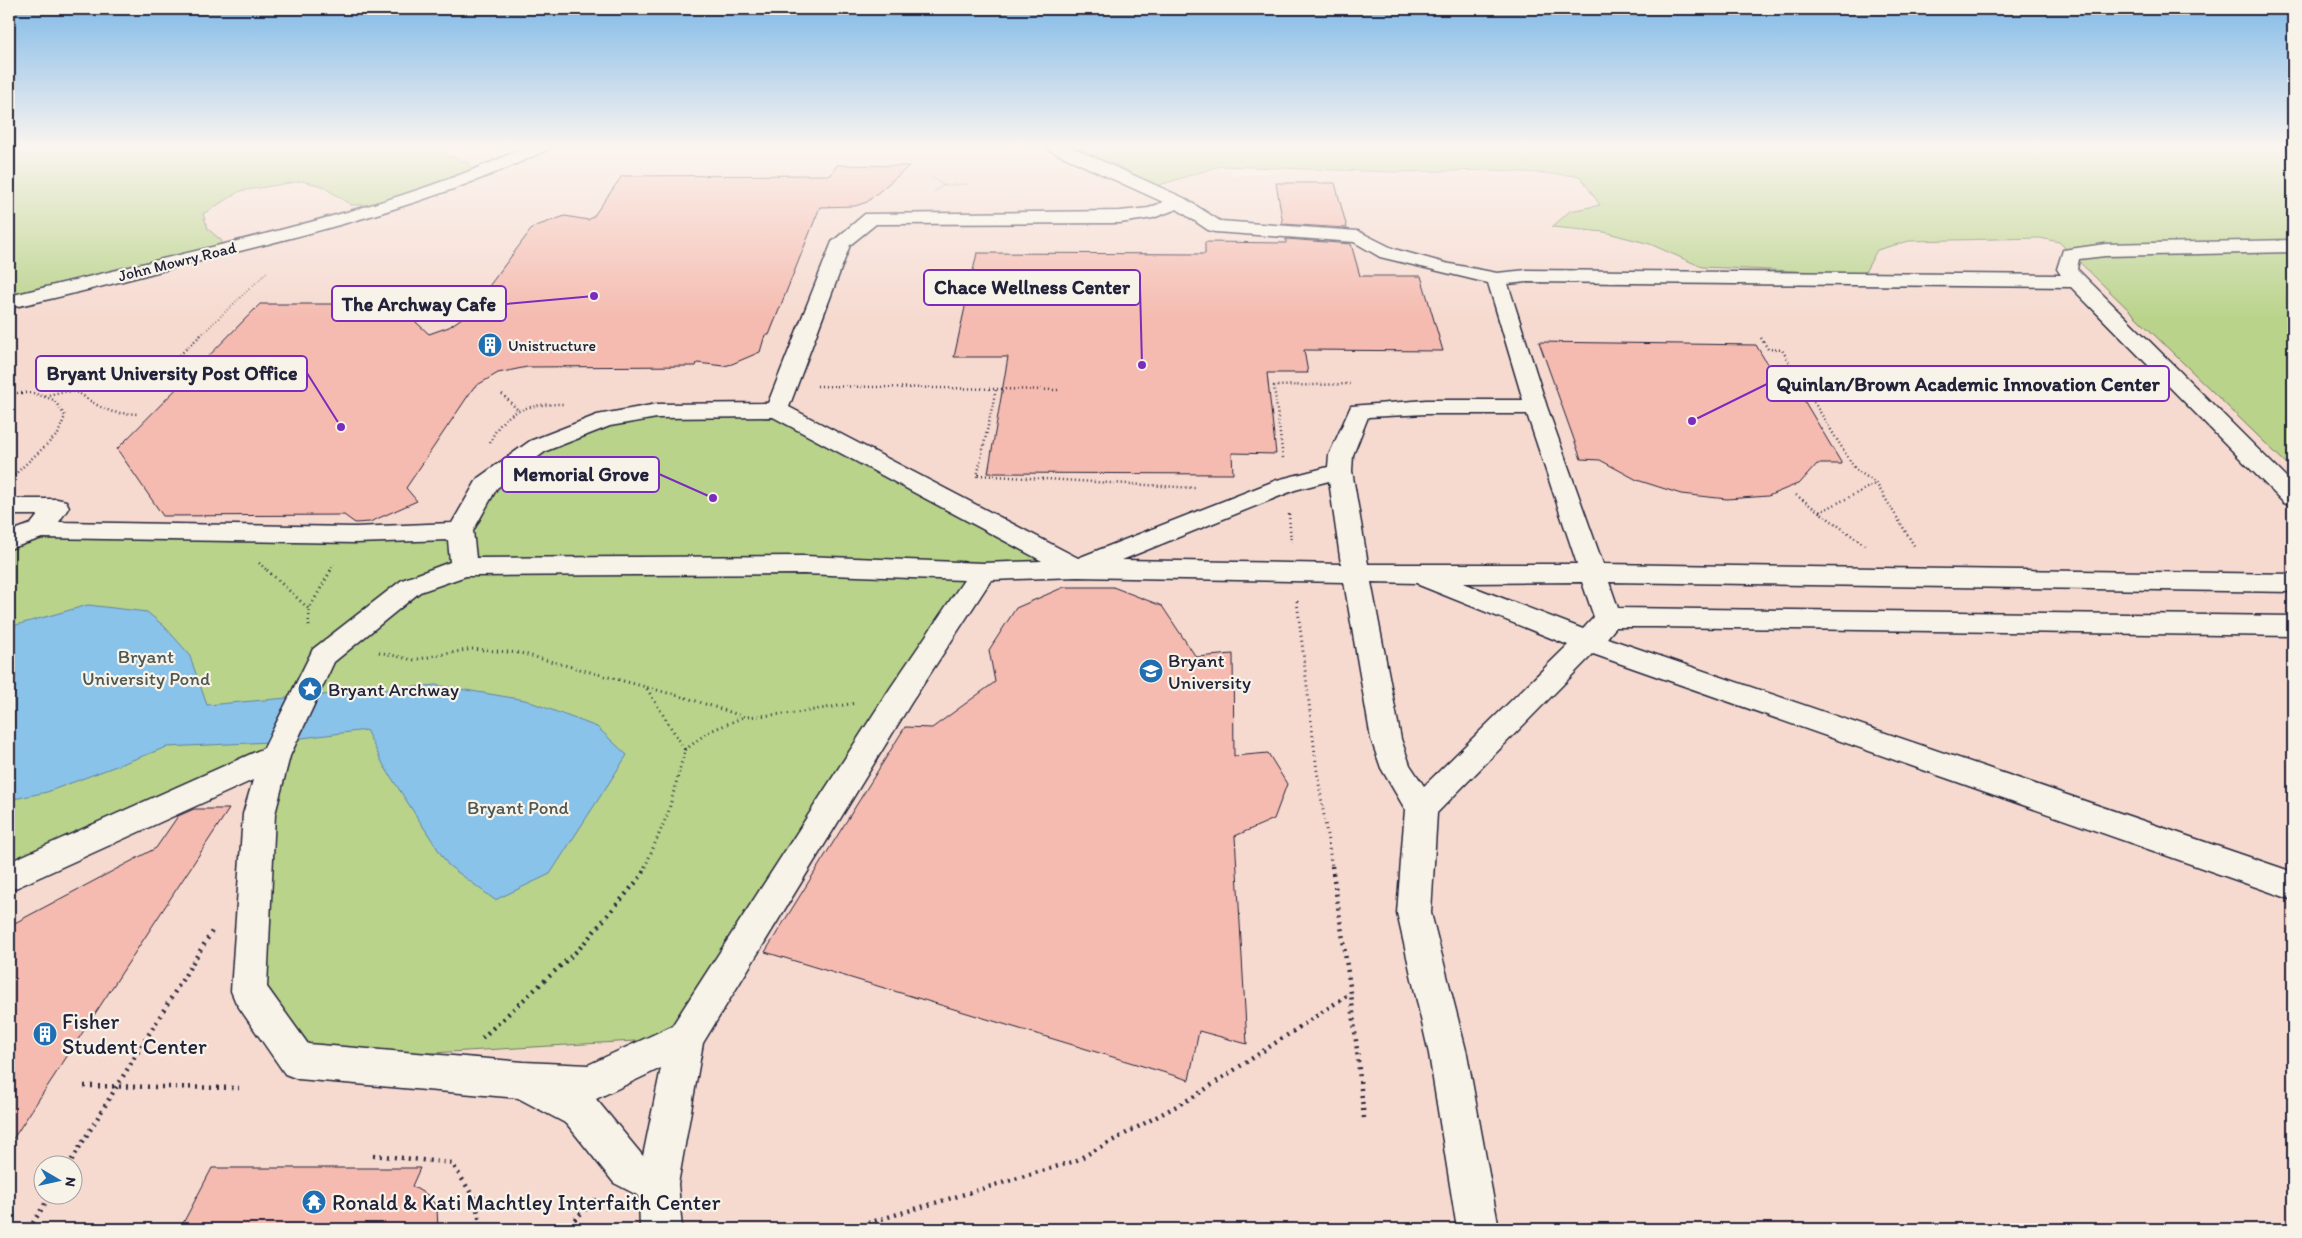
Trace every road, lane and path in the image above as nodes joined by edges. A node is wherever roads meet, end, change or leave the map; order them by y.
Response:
1 (397, 204) edge
2 (1174, 204) edge
3 (1181, 204) edge
4 (2293, 246) edge
5 (268, 271) dead end
6 (1498, 279) junction
7 (2076, 281) junction
8 (9, 302) edge
9 (1761, 338) dead end
10 (168, 366) dead end
11 (787, 386) junction
12 (996, 389) junction
13 (1059, 390) dead end
14 (9, 393) edge
15 (502, 394) dead end
16 (44, 396) junction
17 (1536, 407) junction
18 (518, 410) dead end
19 (777, 410) junction
20 (137, 414) dead end
21 (1340, 471) junction
22 (978, 475) junction
23 (9, 481) edge
24 (1876, 483) junction
25 (1200, 488) dead end
26 (1796, 495) dead end
27 (2293, 498) edge
28 (9, 507) edge
29 (971, 512) junction
30 (1820, 512) junction
31 (40, 530) junction
32 (460, 531) junction
33 (227, 533) junction
34 (355, 535) junction
35 (9, 541) edge
36 (464, 567) junction
37 (1077, 568) junction
38 (983, 572) junction
39 (1356, 573) junction
40 (1594, 573) junction
41 (1416, 574) junction
42 (1922, 577) junction
43 (2293, 583) edge
44 (309, 609) junction
45 (1608, 618) junction
46 (2293, 626) edge
47 (342, 640) junction
48 (1588, 642) junction
49 (323, 656) junction
50 (646, 686) junction
51 (901, 694) junction
52 (745, 717) junction
53 (685, 750) junction
54 (275, 756) junction
55 (1421, 808) junction
56 (9, 877) edge
57 (2293, 886) edge
58 (214, 927) dead end
59 (1351, 993) dead end
60 (685, 1038) junction
61 (444, 1072) junction
62 (524, 1080) junction
63 (84, 1086) dead end
64 (116, 1086) junction
65 (239, 1088) dead end
66 (374, 1155) dead end
67 (74, 1156) edge
68 (643, 1176) junction
69 (44, 1206) edge
70 (29, 1229) edge
71 (482, 1229) edge
72 (564, 1229) edge
73 (660, 1229) edge
74 (848, 1229) edge
75 (1478, 1229) edge

1 - 8 street, John Mowry Road
2 - 11 street
3 - 6 street
4 - 7 street
5 - 10 path
6 - 7 street
6 - 17 street
7 - 27 street
9 - 24 path
11 - 12 path
11 - 19 street
12 - 13 path
12 - 22 path
14 - 16 path
15 - 18 path
16 - 20 path
16 - 23 path
17 - 21 street
17 - 40 street
19 - 29 street
19 - 32 street
21 - 37 street
21 - 39 street
22 - 25 path
22 - 29 path
24 - 30 path
24 - 42 path
26 - 30 path
28 - 31 street
29 - 37 street
30 - 42 path
31 - 33 street
31 - 35 street
32 - 34 street
32 - 36 street
33 - 34 street
33 - 44 path
34 - 44 path
36 - 38 street
36 - 47 street
37 - 38 street
37 - 39 street
38 - 51 street
39 - 41 street
39 - 55 street
40 - 41 street
40 - 42 street
40 - 45 street
41 - 48 street
42 - 43 street
44 - 49 path
45 - 46 street
45 - 48 street
47 - 49 street
47 - 50 path
48 - 55 street
48 - 57 street
49 - 54 street
50 - 52 path
50 - 53 path
51 - 52 path
51 - 60 street
52 - 53 path
53 - 61 path
54 - 56 street
54 - 61 street
55 - 75 street
58 - 64 path
59 - 74 path
60 - 62 street
60 - 68 street
61 - 62 street
62 - 68 street
63 - 64 path
64 - 65 path
64 - 67 path
66 - 71 path
68 - 72 path
68 - 73 street
69 - 70 path

